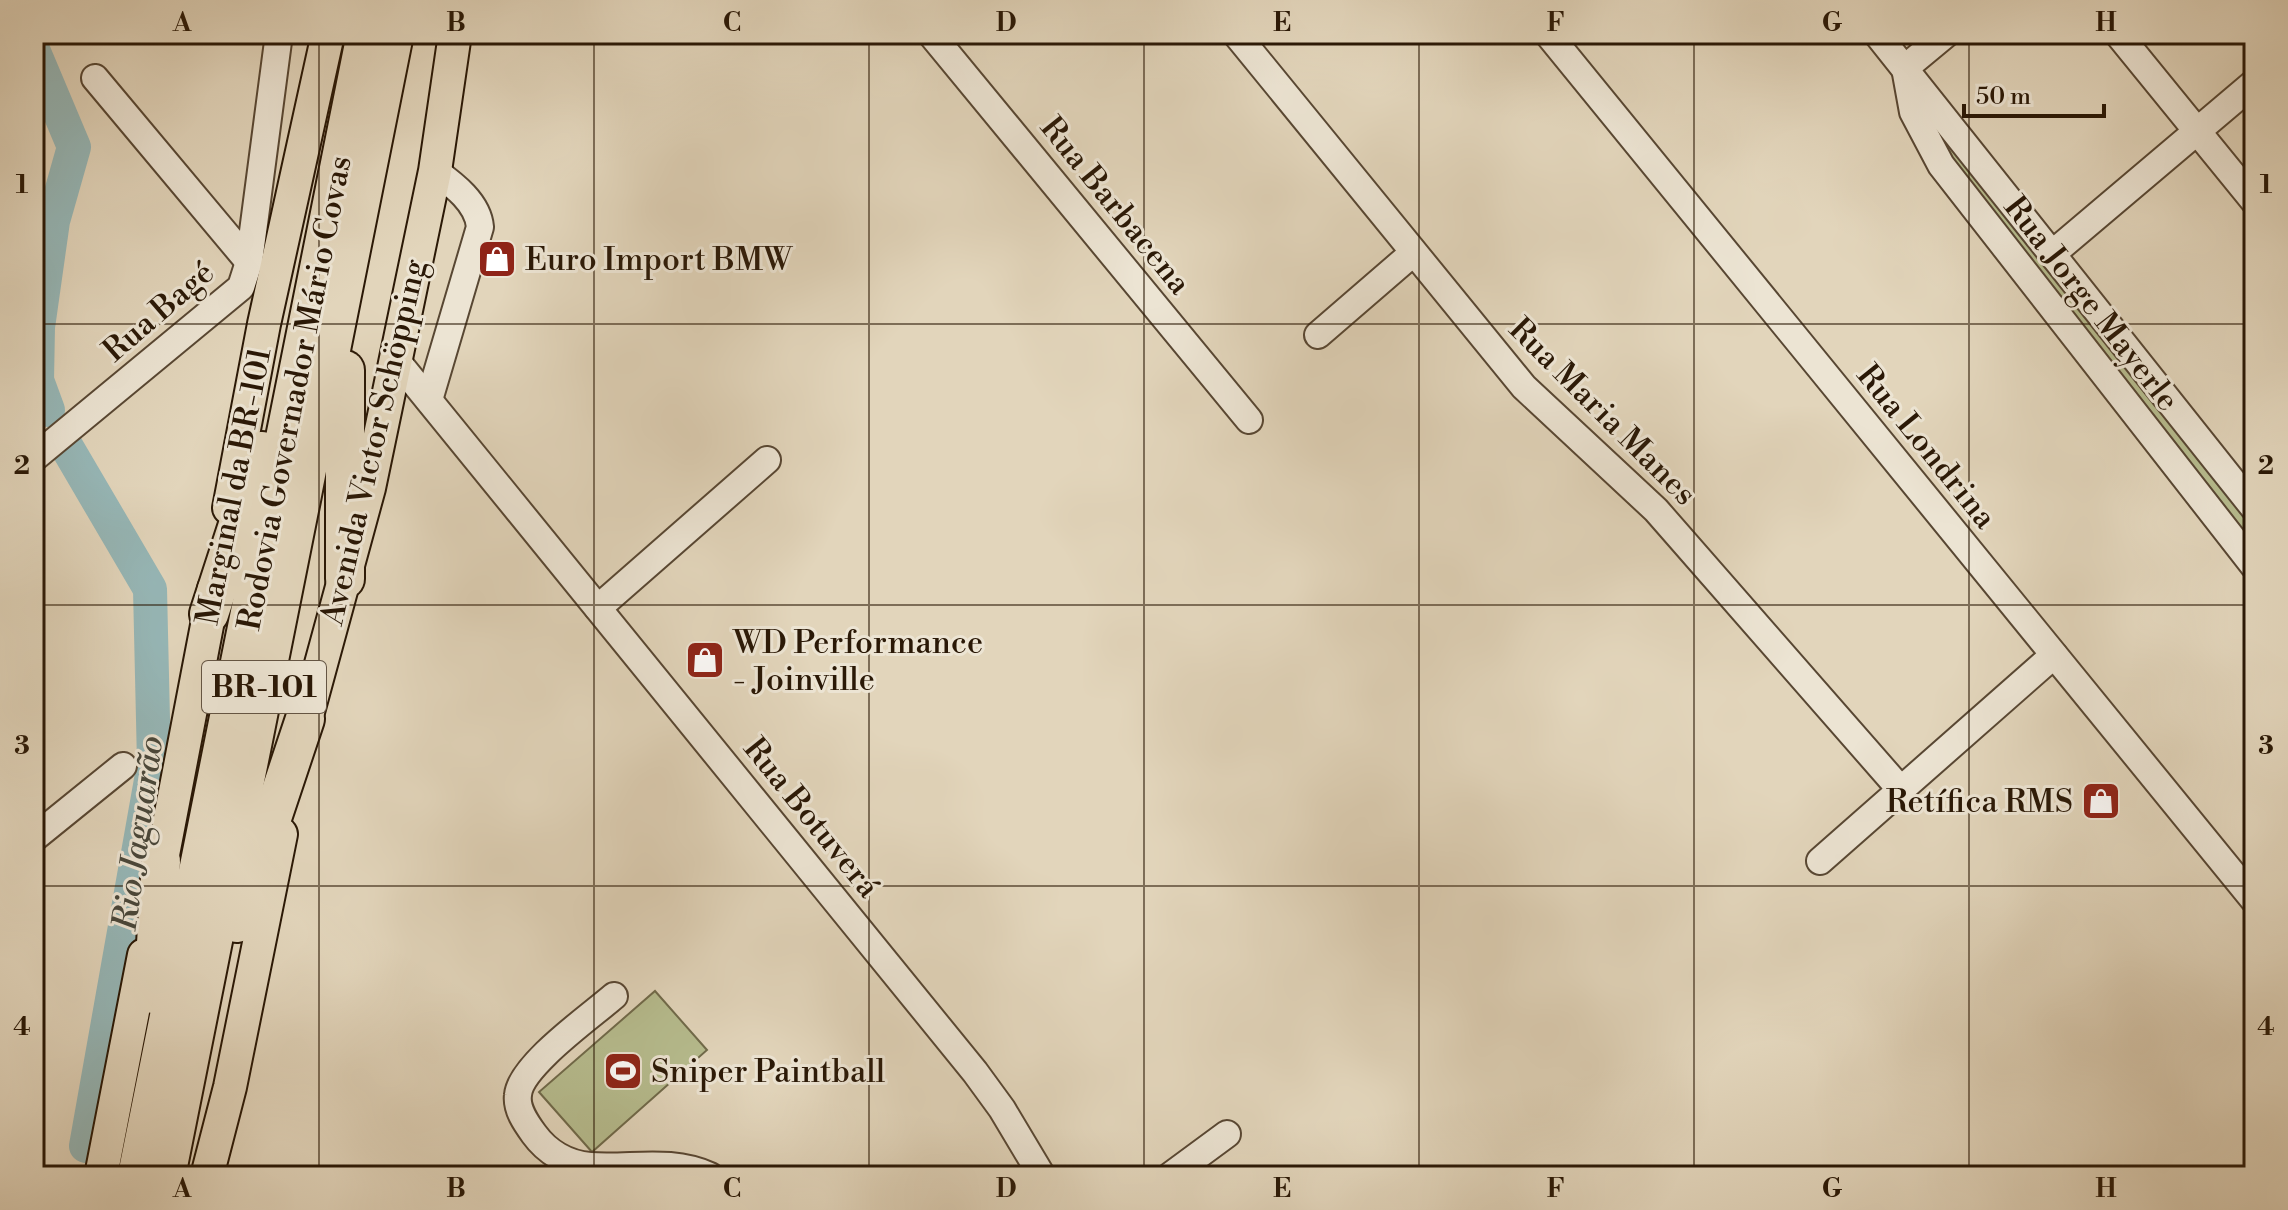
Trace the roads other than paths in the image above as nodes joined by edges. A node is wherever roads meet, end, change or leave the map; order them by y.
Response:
1 (279, 34) edge
2 (328, 34) edge
3 (366, 34) edge
4 (394, 34) edge
5 (455, 34) edge
6 (931, 34) edge
7 (1236, 34) edge
8 (1548, 34) edge
9 (1877, 34) edge
10 (1946, 34) edge
11 (2118, 34) edge
12 (1905, 68) junction
13 (95, 78) dead end
14 (2254, 83) edge
15 (2197, 131) junction
16 (435, 171) junction
17 (2254, 201) edge
18 (1413, 253) junction
19 (2052, 254) junction
20 (249, 262) junction
21 (330, 286) junction
22 (1318, 335) dead end
23 (396, 360) junction
24 (429, 400) junction
25 (1249, 420) dead end
26 (34, 458) edge
27 (767, 460) dead end
28 (2254, 508) edge
29 (2254, 566) edge
30 (345, 579) junction
31 (598, 608) junction
32 (209, 614) junction
33 (2054, 655) junction
34 (305, 719) junction
35 (123, 766) dead end
36 (1901, 790) junction
37 (34, 838) edge
38 (161, 861) junction
39 (1820, 861) dead end
40 (2254, 900) edge
41 (614, 996) dead end
42 (185, 1081) junction
43 (1227, 1134) dead end
44 (140, 1160) edge
45 (101, 1176) edge
46 (166, 1176) edge
47 (207, 1176) edge
48 (710, 1176) edge
49 (1042, 1176) edge
50 (1170, 1176) edge

1 - 20 street, Rua Bagé
2 - 32 main road, Marginal da BR-101
3 - 21 highway, Rodovia Governador Mário Covas / BR-101
4 - 21 highway, Rodovia Governador Mário Covas / BR-101
5 - 16 main road, Avenida Victor Schöpping
6 - 25 street, Rua Barbacena
7 - 18 street, Rua Maria Manes
8 - 33 street, Rua Londrina
9 - 12 street, Rua Jorge Mayerle
10 - 12 street
11 - 15 street
12 - 19 street, Rua Jorge Mayerle
12 - 29 street, Rua Jorge Mayerle
13 - 20 street
14 - 15 street
15 - 17 street
15 - 19 street
16 - 23 main road, Avenida Victor Schöpping
16 - 24 street
18 - 22 street
18 - 36 street, Rua Maria Manes
19 - 28 street, Rua Jorge Mayerle
20 - 26 street, Rua Bagé
21 - 30 highway
21 - 32 highway
21 - 42 highway, Rodovia Governador Mário Covas / BR-101
21 - 44 highway, Rodovia Governador Mário Covas / BR-101
23 - 24 street, Rua Botuverá
23 - 30 main road, Avenida Victor Schöpping
24 - 31 street, Rua Botuverá
27 - 31 street
30 - 34 main road, Avenida Victor Schöpping
31 - 49 street, Rua Botuverá
32 - 38 main road, Marginal da BR-101
33 - 36 street
33 - 40 street, Rua Londrina
34 - 42 highway
34 - 47 main road, Avenida Victor Schöpping
35 - 37 street
36 - 39 street
38 - 44 highway
38 - 45 main road, Marginal da BR-101
41 - 48 street
42 - 46 highway, Rodovia Governador Mário Covas / BR-101
43 - 50 street

